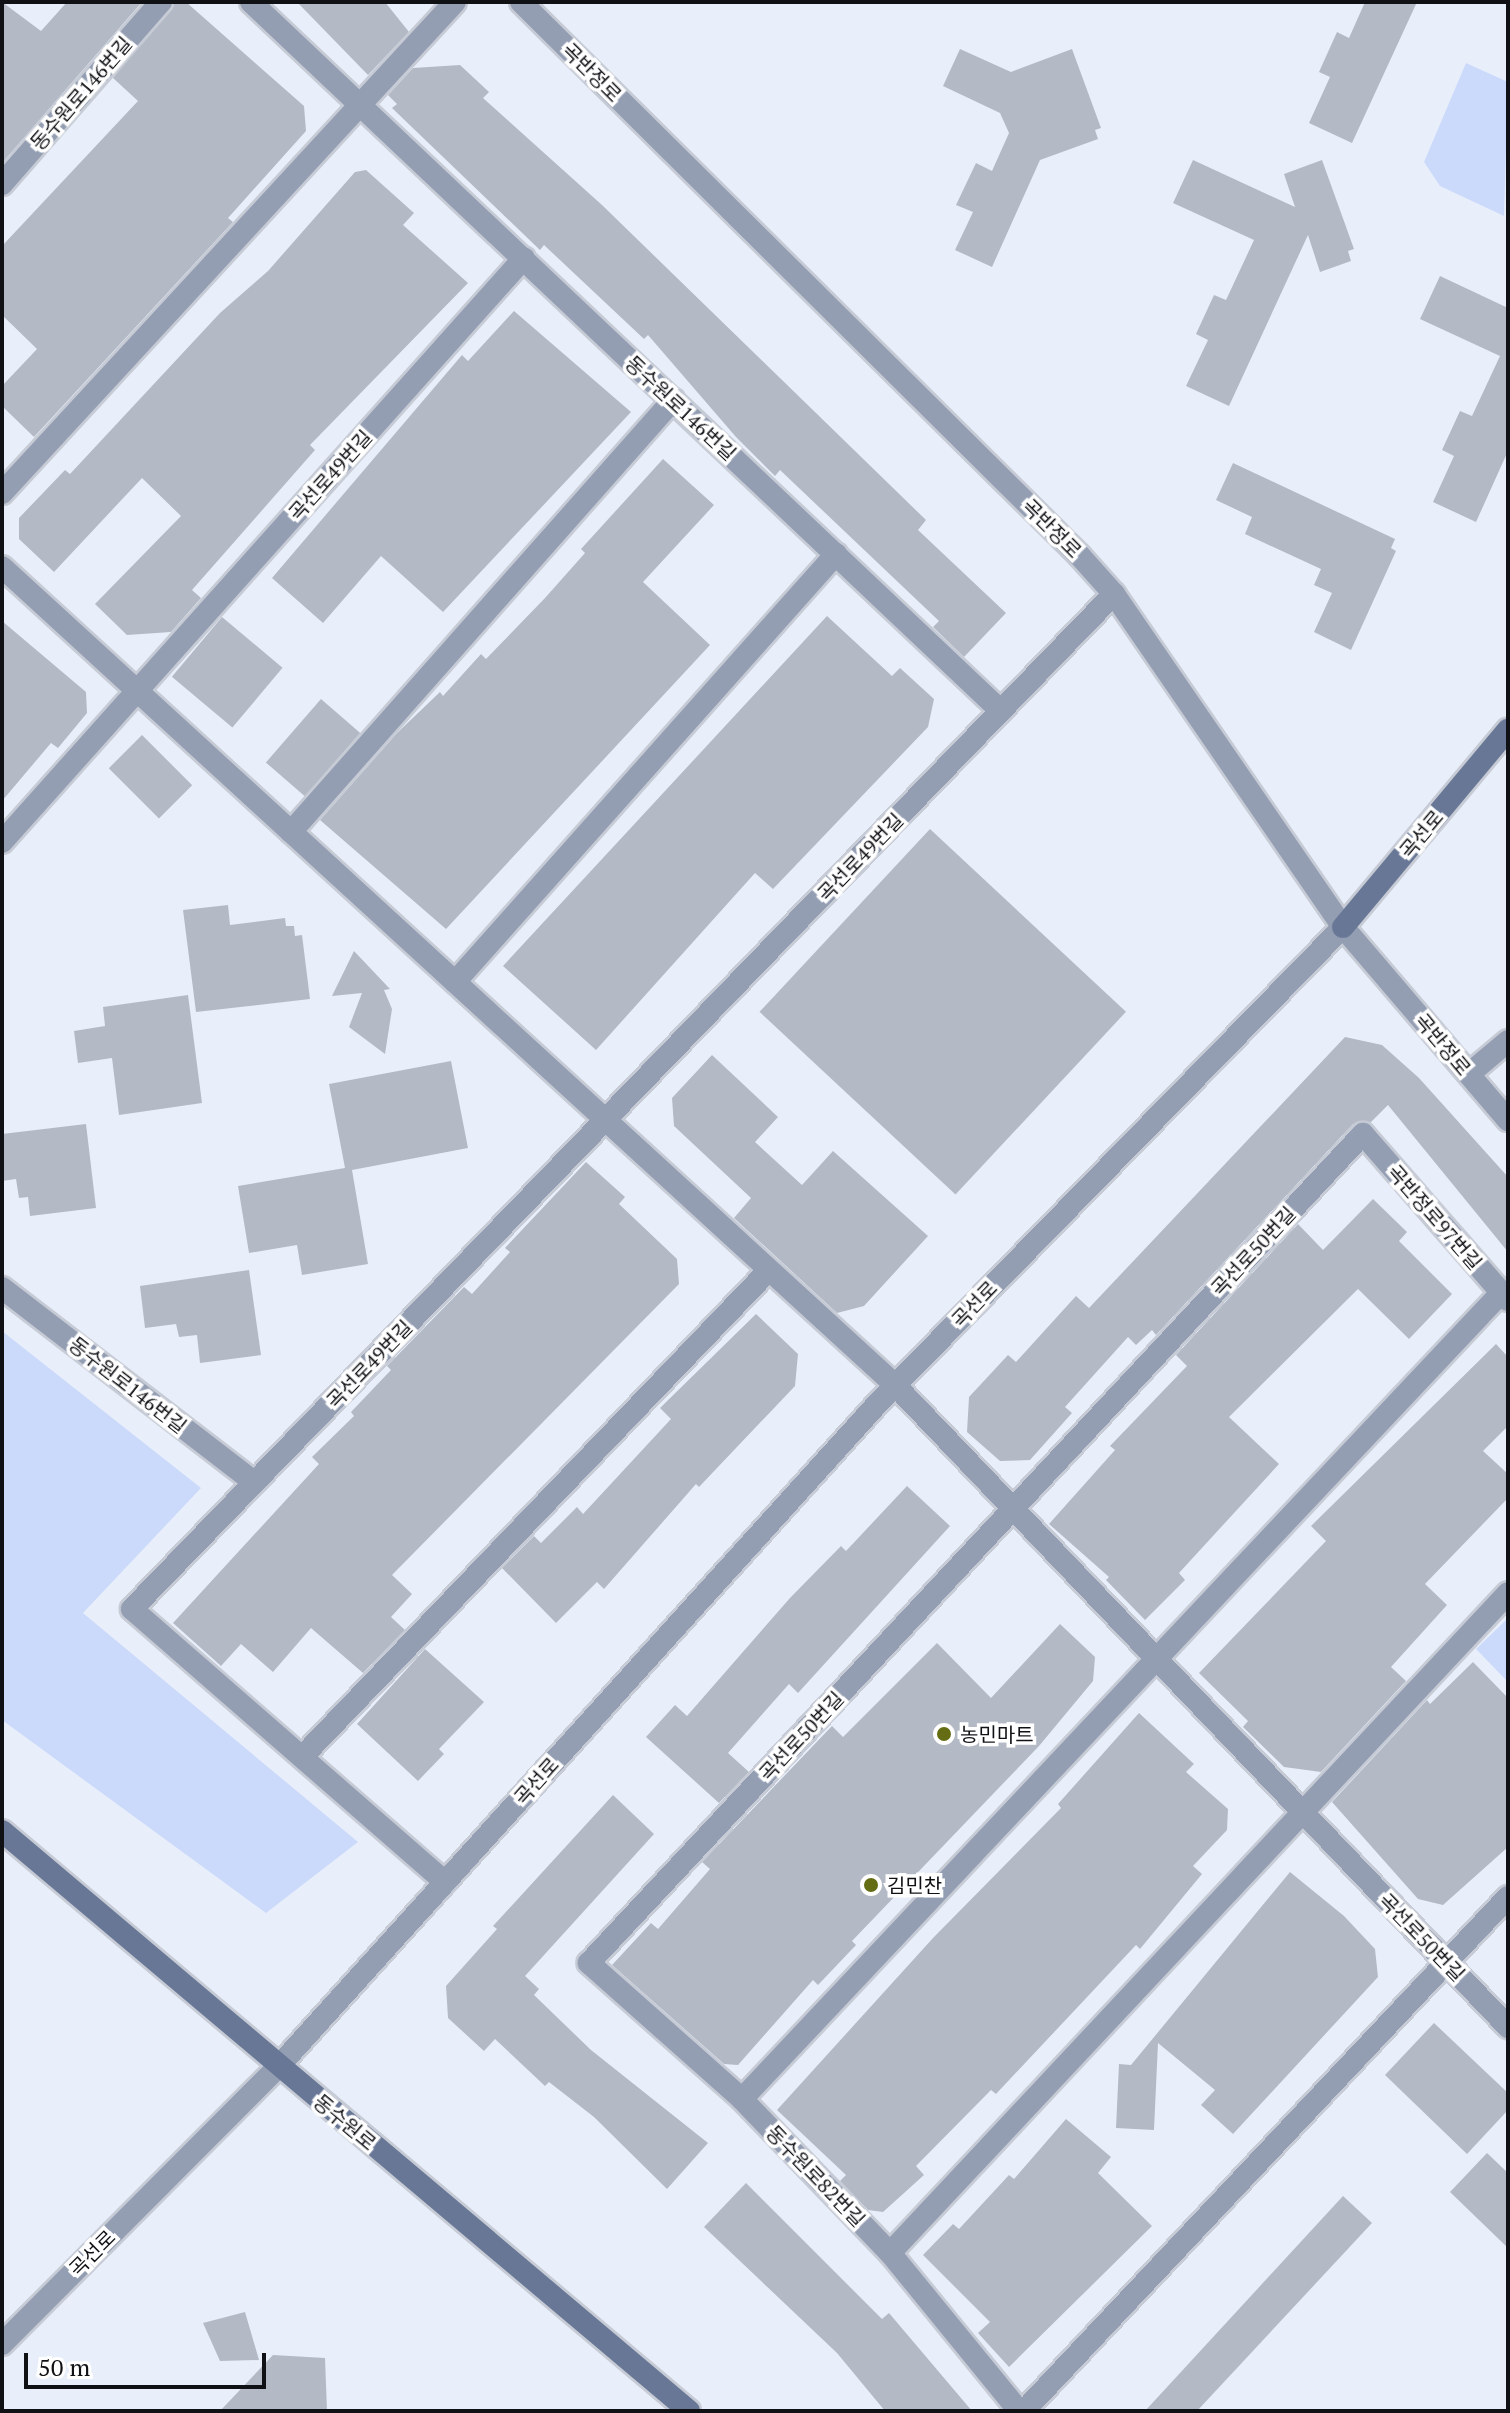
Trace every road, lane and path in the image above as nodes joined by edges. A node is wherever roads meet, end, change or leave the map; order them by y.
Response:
1 (161, 2) edge
2 (251, 2) edge
3 (455, 2) edge
4 (521, 2) edge
5 (361, 104) junction
6 (2, 184) edge
7 (524, 258) junction
8 (673, 400) junction
9 (2, 493) edge
10 (836, 554) junction
11 (2, 567) edge
12 (1114, 594) junction
13 (137, 691) junction
14 (1001, 711) junction
15 (1508, 730) edge
16 (291, 832) junction
17 (2, 842) edge
18 (1343, 927) junction
19 (455, 982) junction
20 (1508, 1041) edge
21 (1469, 1074) junction
22 (605, 1120) junction
23 (1508, 1120) edge
24 (1363, 1134) joint
25 (769, 1270) junction
26 (2, 1288) edge
27 (1505, 1296) edge
28 (895, 1385) junction
29 (254, 1482) junction
30 (1013, 1509) junction
31 (1508, 1593) edge
32 (1156, 1660) junction
33 (302, 1757) junction
34 (1303, 1813) junction
35 (2, 1831) edge
36 (445, 1882) junction
37 (1508, 1897) edge
38 (1444, 1962) junction
39 (589, 1963) joint
40 (1508, 2027) edge
41 (279, 2066) junction
42 (742, 2099) junction
43 (890, 2253) junction
44 (2, 2344) edge
45 (689, 2411) edge
46 (1021, 2411) edge

1 - 6 street, 동수원로146번길
2 - 5 street, 동수원로146번길
3 - 5 street
4 - 12 street, 곡반정로
5 - 7 street, 동수원로146번길
5 - 9 street
7 - 8 street, 동수원로146번길
7 - 13 street, 곡선로49번길
8 - 10 street, 동수원로146번길
8 - 16 street
10 - 14 street, 동수원로146번길
10 - 19 street
11 - 13 street
12 - 14 street, 곡선로49번길
12 - 18 street, 곡반정로
13 - 16 street
13 - 17 street, 곡선로49번길
14 - 22 street, 곡선로49번길
15 - 18 main road, 곡선로
16 - 19 street
18 - 21 street, 곡반정로
18 - 28 street, 곡선로
19 - 22 street
20 - 21 street
21 - 23 street, 곡반정로
22 - 25 street
22 - 29 street, 곡선로49번길
24 - 27 street, 곡반정로97번길
24 - 30 street, 곡선로50번길
25 - 28 street
25 - 33 street
26 - 29 street, 동수원로146번길
27 - 32 street
28 - 30 street, 곡선로50번길
28 - 36 street, 곡선로
29 - 33 street, 곡선로49번길
30 - 32 street, 곡선로50번길
30 - 39 street, 곡선로50번길
31 - 34 street
32 - 34 street, 곡선로50번길
32 - 42 street
33 - 36 street
34 - 38 street, 곡선로50번길
34 - 43 street
35 - 41 main road, 동수원로
36 - 41 street, 곡선로
37 - 38 street
38 - 40 street, 곡선로50번길
38 - 46 street, 동수원로82번길
39 - 42 street, 동수원로82번길
41 - 44 street, 곡선로
41 - 45 main road, 동수원로
42 - 43 street, 동수원로82번길
43 - 46 street, 동수원로82번길

